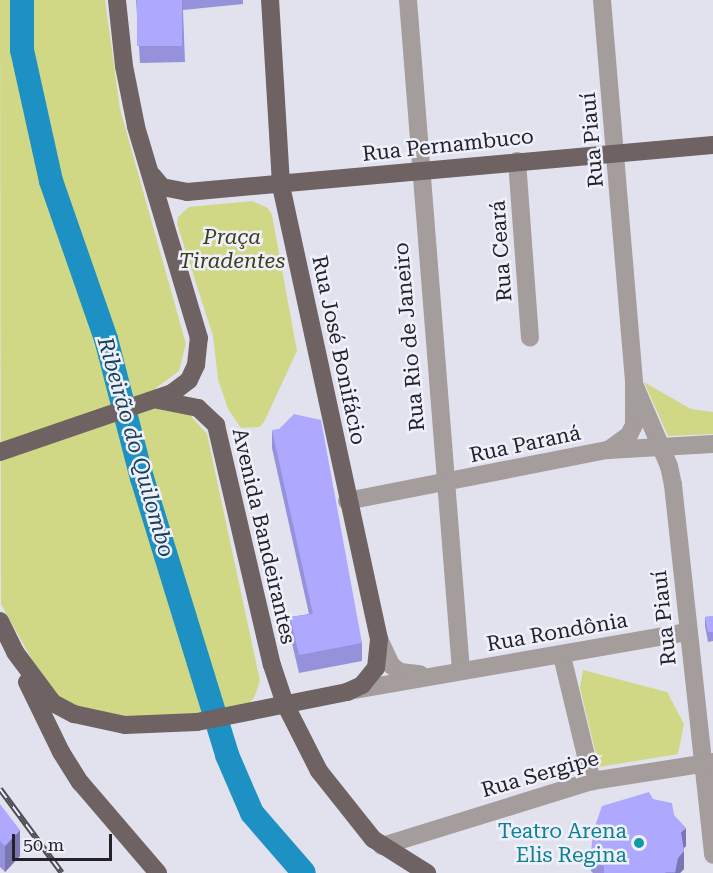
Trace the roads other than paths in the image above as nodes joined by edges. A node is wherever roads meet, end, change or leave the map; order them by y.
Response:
1 (117, 0) edge
2 (270, 0) edge
3 (408, 0) edge
4 (602, 0) edge
5 (713, 145) edge
6 (617, 153) junction
7 (517, 161) junction
8 (148, 165) junction
9 (419, 171) junction
10 (281, 184) junction
11 (187, 192) junction
12 (167, 227) junction
13 (530, 338) dead end
14 (634, 384) junction
15 (155, 400) junction
16 (713, 444) edge
17 (661, 447) junction
18 (608, 450) junction
19 (0, 452) edge
20 (443, 484) junction
21 (347, 501) junction
22 (0, 621) edge
23 (687, 632) junction
24 (379, 639) junction
25 (15, 652) junction
26 (562, 656) junction
27 (272, 665) junction
28 (461, 671) junction
29 (434, 674) junction
30 (347, 692) junction
31 (322, 697) junction
32 (285, 704) junction
33 (303, 743) junction
34 (707, 762) edge
35 (592, 781) junction
36 (382, 846) junction
37 (713, 855) edge
38 (159, 873) edge
39 (427, 873) edge

1 - 8 main road
2 - 10 main road, Rua José Bonifácio
3 - 9 street, Rua Rio de Janeiro
4 - 6 street, Rua Piauí
5 - 6 main road, Rua Pernambuco
6 - 7 main road, Rua Pernambuco
6 - 14 street, Rua Piauí
7 - 9 main road, Rua Pernambuco
7 - 13 street, Rua Ceará
8 - 11 main road
8 - 12 main road
9 - 10 main road, Rua Pernambuco
9 - 20 street, Rua Rio de Janeiro
10 - 11 main road, Rua Pernambuco
10 - 21 main road, Rua José Bonifácio
11 - 12 main road
12 - 15 main road
14 - 17 street, Rua Piauí
14 - 18 street, Rua Piauí
15 - 19 main road
15 - 27 main road, Avenida Bandeirantes
16 - 17 street, Rua Paraná
17 - 18 street, Rua Paraná
17 - 23 street, Rua Piauí
18 - 20 street, Rua Paraná
20 - 21 street, Rua Paraná
20 - 28 street, Rua Rio de Janeiro
21 - 24 main road, Rua José Bonifácio
22 - 25 main road
23 - 26 street, Rua Rondônia
23 - 34 street, Rua Piauí
24 - 29 street, Rua Rondônia
24 - 30 main road, Rua José Bonifácio
25 - 32 main road
25 - 38 main road
26 - 28 street, Rua Rondônia
26 - 35 street
27 - 31 main road
27 - 32 main road, Avenida Bandeirantes
28 - 29 street, Rua Rondônia
29 - 30 street, Rua Rondônia
30 - 31 main road, Rua Rondônia
31 - 32 main road, Rua Rondônia
31 - 33 main road
32 - 33 main road, Avenida Bandeirantes
33 - 36 main road, Avenida Bandeirantes
34 - 35 street, Rua Sergipe
34 - 37 street, Rua Piauí
35 - 36 street, Rua Sergipe
36 - 39 main road, Avenida Bandeirantes

